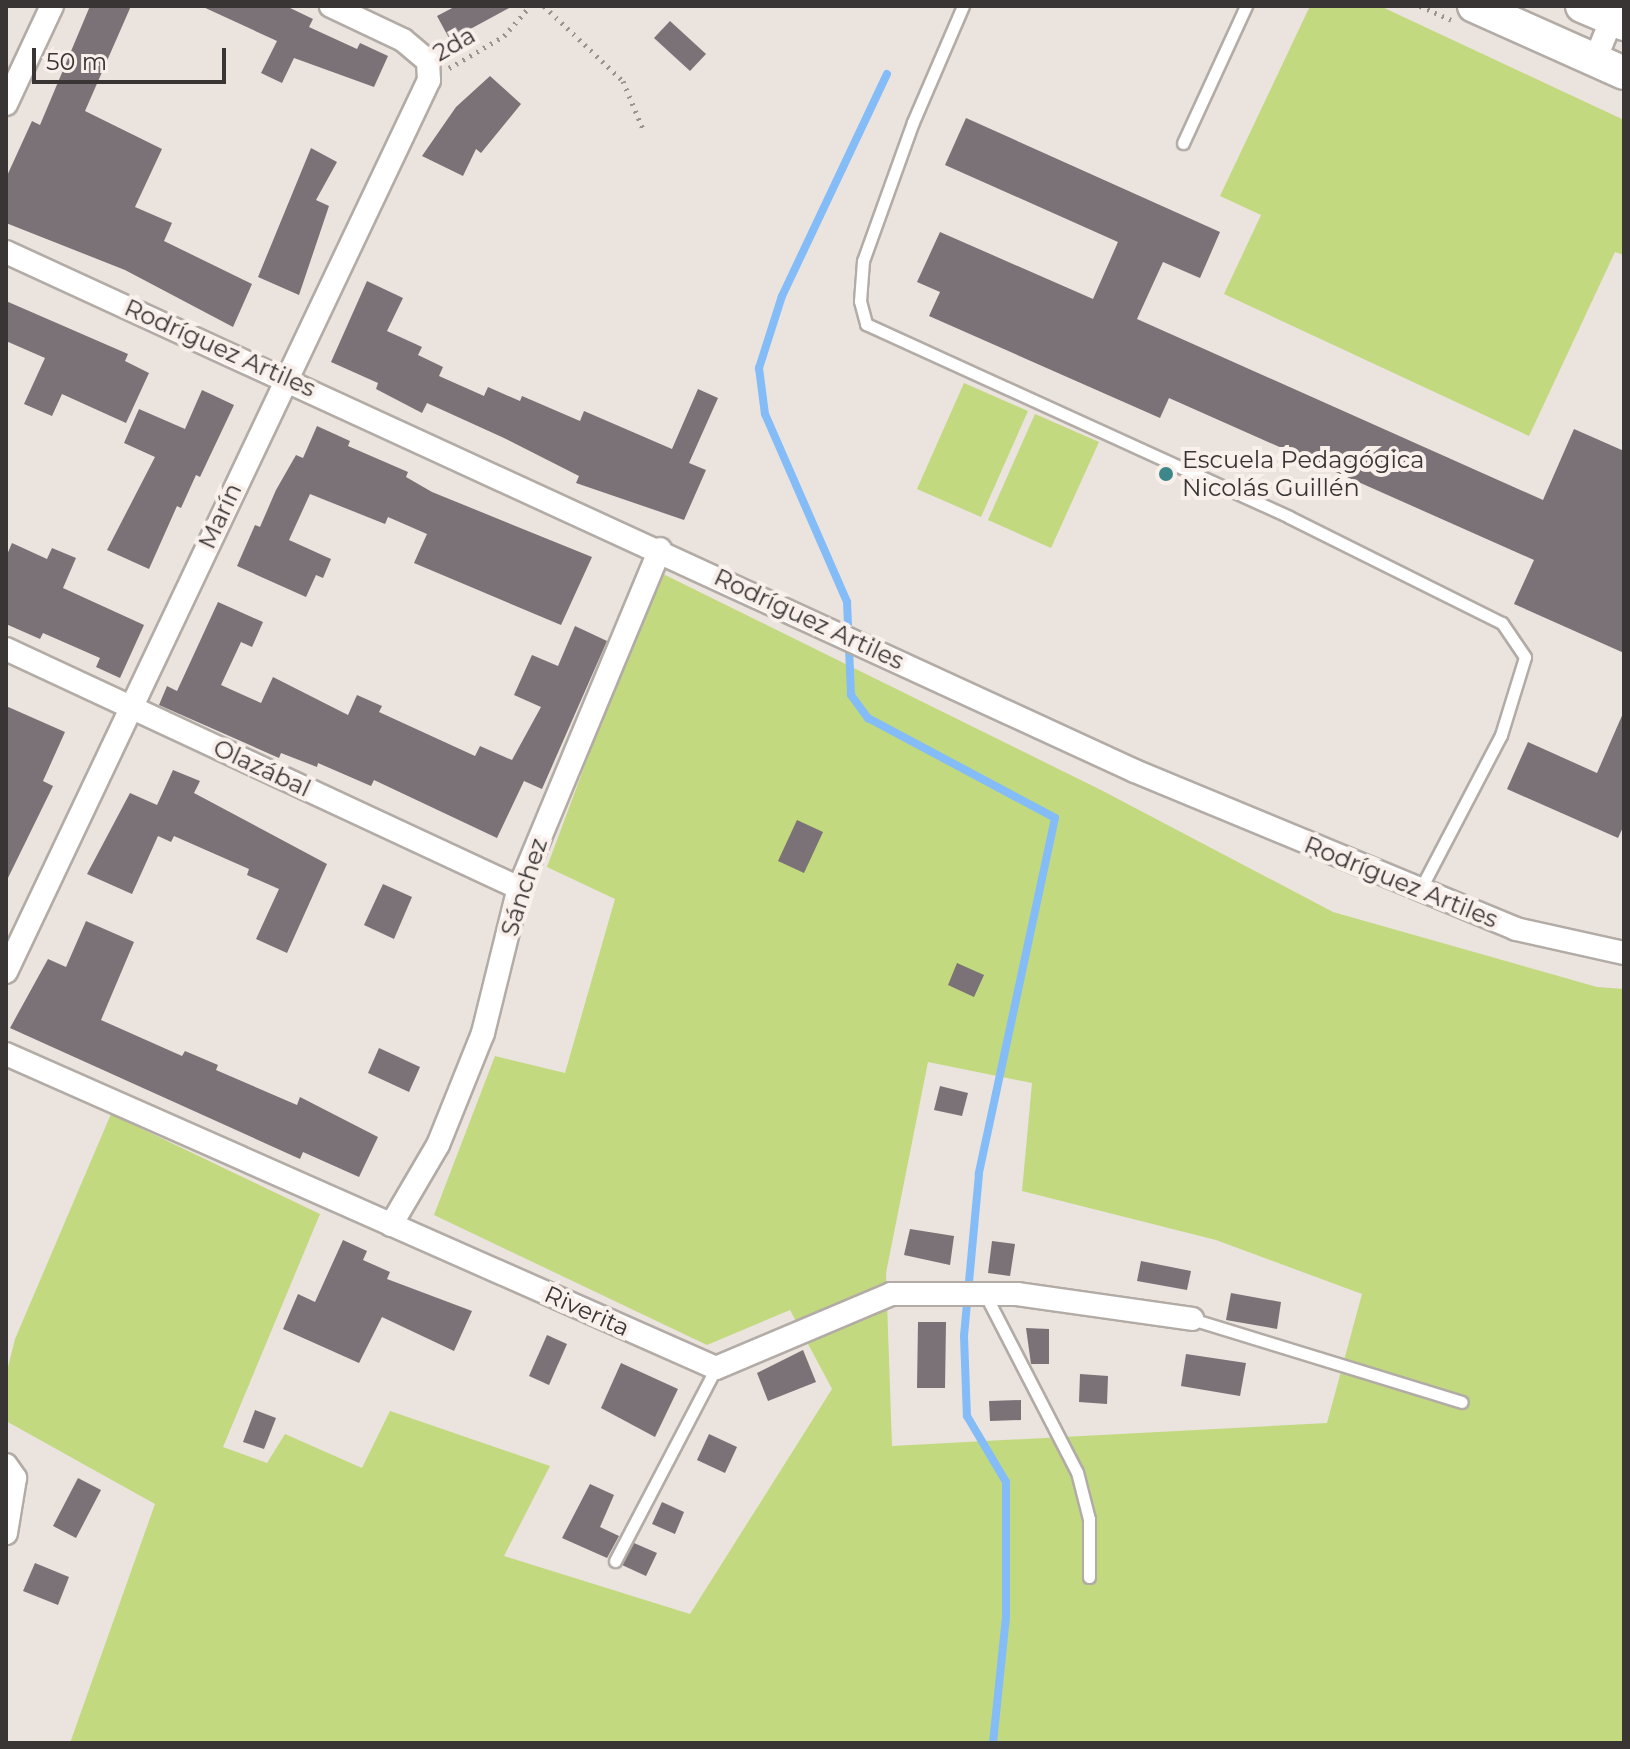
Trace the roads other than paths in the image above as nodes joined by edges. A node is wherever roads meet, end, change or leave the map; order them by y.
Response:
1 (52, 6) edge
2 (331, 6) edge
3 (963, 6) edge
4 (1246, 6) edge
5 (1474, 6) edge
6 (1582, 6) edge
7 (1618, 16) edge
8 (1610, 66) edge
9 (6, 104) edge
10 (1183, 143) dead end
11 (6, 252) edge
12 (284, 377) junction
13 (660, 549) junction
14 (6, 649) edge
15 (132, 708) junction
16 (519, 888) junction
17 (1420, 890) junction
18 (1624, 953) edge
19 (6, 972) edge
20 (6, 1054) edge
21 (391, 1225) junction
22 (985, 1294) junction
23 (1192, 1319) joint
24 (716, 1368) junction
25 (1462, 1402) dead end
26 (6, 1465) edge
27 (6, 1533) edge
28 (615, 1561) dead end
29 (1089, 1577) dead end

1 - 9 street
2 - 12 street, Marín
3 - 17 lane
4 - 10 lane
5 - 8 main road
6 - 7 main road
7 - 8 street
11 - 12 street, Rodríguez Artiles
12 - 13 street, Rodríguez Artiles
12 - 15 street, Marín
13 - 16 street, Sánchez
13 - 17 street, Rodríguez Artiles
14 - 15 street, Olazábal
15 - 16 street, Olazábal
15 - 19 street, Marín
16 - 21 street, Sánchez
17 - 18 street, Rodríguez Artiles
20 - 21 street, Riverita
21 - 24 street, Riverita
22 - 23 street
22 - 24 street
22 - 29 lane
23 - 25 lane
24 - 28 lane
26 - 27 street

